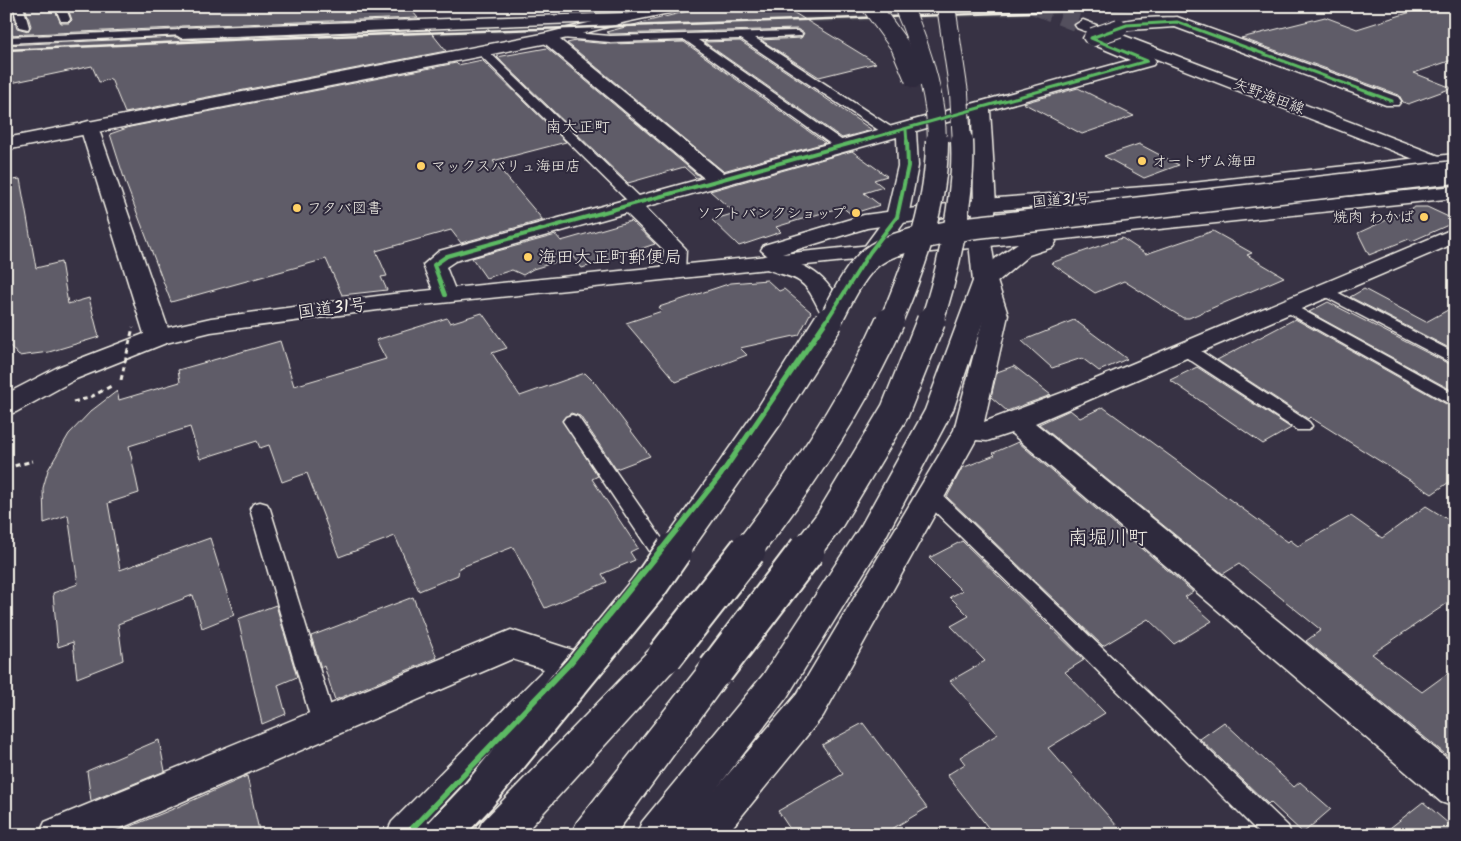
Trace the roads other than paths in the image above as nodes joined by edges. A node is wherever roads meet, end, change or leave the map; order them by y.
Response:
1 (18, 6) edge
2 (60, 6) edge
3 (483, 6) edge
4 (683, 6) edge
5 (871, 6) edge
6 (903, 6) edge
7 (946, 6) edge
8 (658, 8) edge
9 (624, 18) junction
10 (65, 19) dead end
11 (932, 21) dead end
12 (500, 22) junction
13 (24, 27) dead end
14 (1088, 31) junction
15 (181, 33) joint
16 (797, 34) dead end
17 (744, 36) junction
18 (555, 37) junction
19 (689, 38) junction
20 (6, 40) edge
21 (482, 51) junction
22 (970, 100) junction
23 (1392, 101) dead end
24 (89, 127) junction
25 (899, 132) junction
26 (6, 144) edge
27 (843, 147) junction
28 (937, 152) junction
29 (1450, 166) edge
30 (718, 179) junction
31 (1455, 192) edge
32 (635, 205) junction
33 (985, 205) junction
34 (897, 217) junction
35 (1159, 221) junction
36 (1455, 235) edge
37 (980, 242) junction
38 (870, 252) junction
39 (769, 262) junction
40 (673, 272) junction
41 (985, 281) junction
42 (1325, 291) junction
43 (445, 295) junction
44 (1288, 307) junction
45 (832, 311) junction
46 (158, 337) junction
47 (1186, 350) junction
48 (1455, 360) edge
49 (1455, 401) edge
50 (6, 406) edge
51 (572, 421) dead end
52 (1014, 421) junction
53 (1303, 426) dead end
54 (968, 430) junction
55 (930, 495) junction
56 (260, 509) dead end
57 (660, 551) junction
58 (570, 663) junction
59 (324, 723) junction
60 (1455, 789) edge
61 (59, 835) edge
62 (406, 835) edge
63 (441, 835) edge
64 (496, 835) edge
65 (591, 835) edge
66 (656, 835) edge
67 (701, 835) edge
68 (1279, 835) edge

1 - 13 lane
2 - 10 lane
3 - 12 main road
4 - 8 main road
5 - 28 main road, bridge
6 - 28 main road, bridge
7 - 22 main road, bridge
8 - 9 main road
9 - 12 main road
9 - 18 main road
11 - 22 main road, bridge
12 - 15 main road
14 - 22 main road
14 - 23 main road, bridge
14 - 29 main road, 矢野海田線
15 - 20 lane
16 - 17 lane
17 - 19 lane
17 - 25 lane
18 - 19 lane
18 - 21 main road
18 - 30 main road
19 - 27 lane
21 - 24 main road
21 - 32 lane
22 - 25 main road
22 - 33 main road
22 - 65 main road, bridge
24 - 26 main road
24 - 46 main road
25 - 27 main road
25 - 34 main road
27 - 30 main road
28 - 64 main road, bridge
29 - 33 main road, 国道31号
29 - 63 main road, bridge
30 - 32 main road
31 - 35 main road, 国道31号
32 - 40 main road
32 - 43 main road
33 - 34 main road, 国道31号
33 - 37 main road
34 - 38 main road
34 - 40 main road, 国道31号
35 - 37 main road, 国道31号
35 - 41 main road
36 - 42 main road
37 - 38 main road, 国道31号
37 - 41 main road
38 - 39 main road, 国道31号
38 - 45 main road
39 - 40 main road, 国道31号
39 - 45 main road
40 - 43 main road, 国道31号
41 - 54 main road
41 - 66 main road
42 - 44 main road
42 - 48 lane
43 - 46 main road, 国道31号
44 - 47 main road
44 - 49 lane
45 - 57 main road
46 - 50 main road, 国道31号
47 - 52 main road
47 - 53 lane
51 - 57 lane
52 - 54 main road
52 - 60 main road
54 - 55 main road
55 - 67 main road
55 - 68 lane
56 - 59 lane
57 - 58 main road
58 - 59 main road
58 - 62 main road
59 - 61 main road

